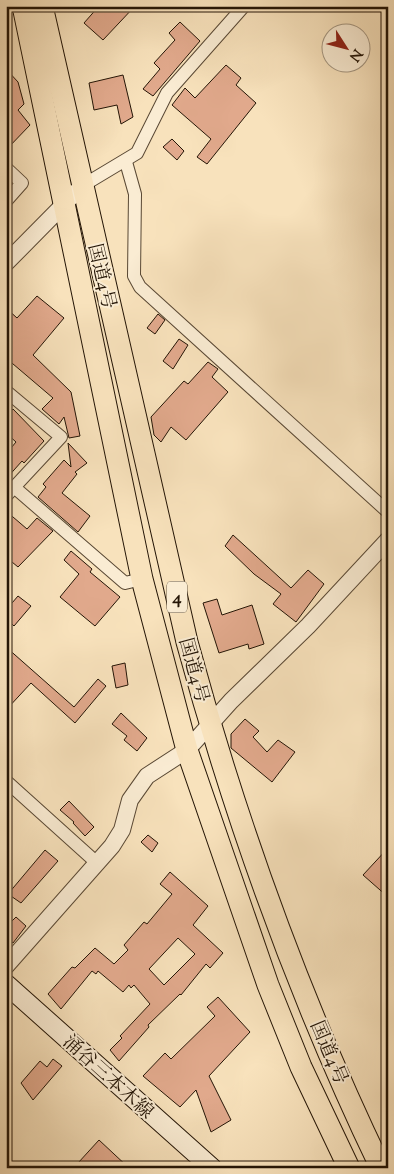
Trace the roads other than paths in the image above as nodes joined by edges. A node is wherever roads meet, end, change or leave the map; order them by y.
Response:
1 (23, 6) edge
2 (42, 6) edge
3 (244, 6) edge
4 (126, 162) junction
5 (6, 168) edge
6 (82, 186) junction
7 (6, 201) edge
8 (63, 204) junction
9 (6, 264) edge
10 (6, 391) edge
11 (10, 491) edge
12 (388, 512) edge
13 (388, 540) edge
14 (142, 579) junction
15 (209, 724) junction
16 (187, 750) junction
17 (6, 781) edge
18 (97, 863) junction
19 (6, 966) edge
20 (6, 984) edge
21 (382, 1166) edge
22 (212, 1168) edge
23 (349, 1168) edge

1 - 8 highway, 国道4号 / 4
2 - 6 highway, 国道4号 / 4
3 - 4 street
4 - 6 street
4 - 12 street
5 - 7 street
6 - 8 street
6 - 15 highway, 国道4号 / 4
8 - 9 street
8 - 14 highway, 国道4号 / 4
10 - 11 street
11 - 14 street
13 - 15 street
14 - 16 highway, 国道4号 / 4
15 - 16 street
15 - 21 highway, 国道4号 / 4
16 - 18 street
16 - 23 highway, 国道4号 / 4
17 - 18 street
18 - 19 street
20 - 22 main road, 涌谷三本木線

